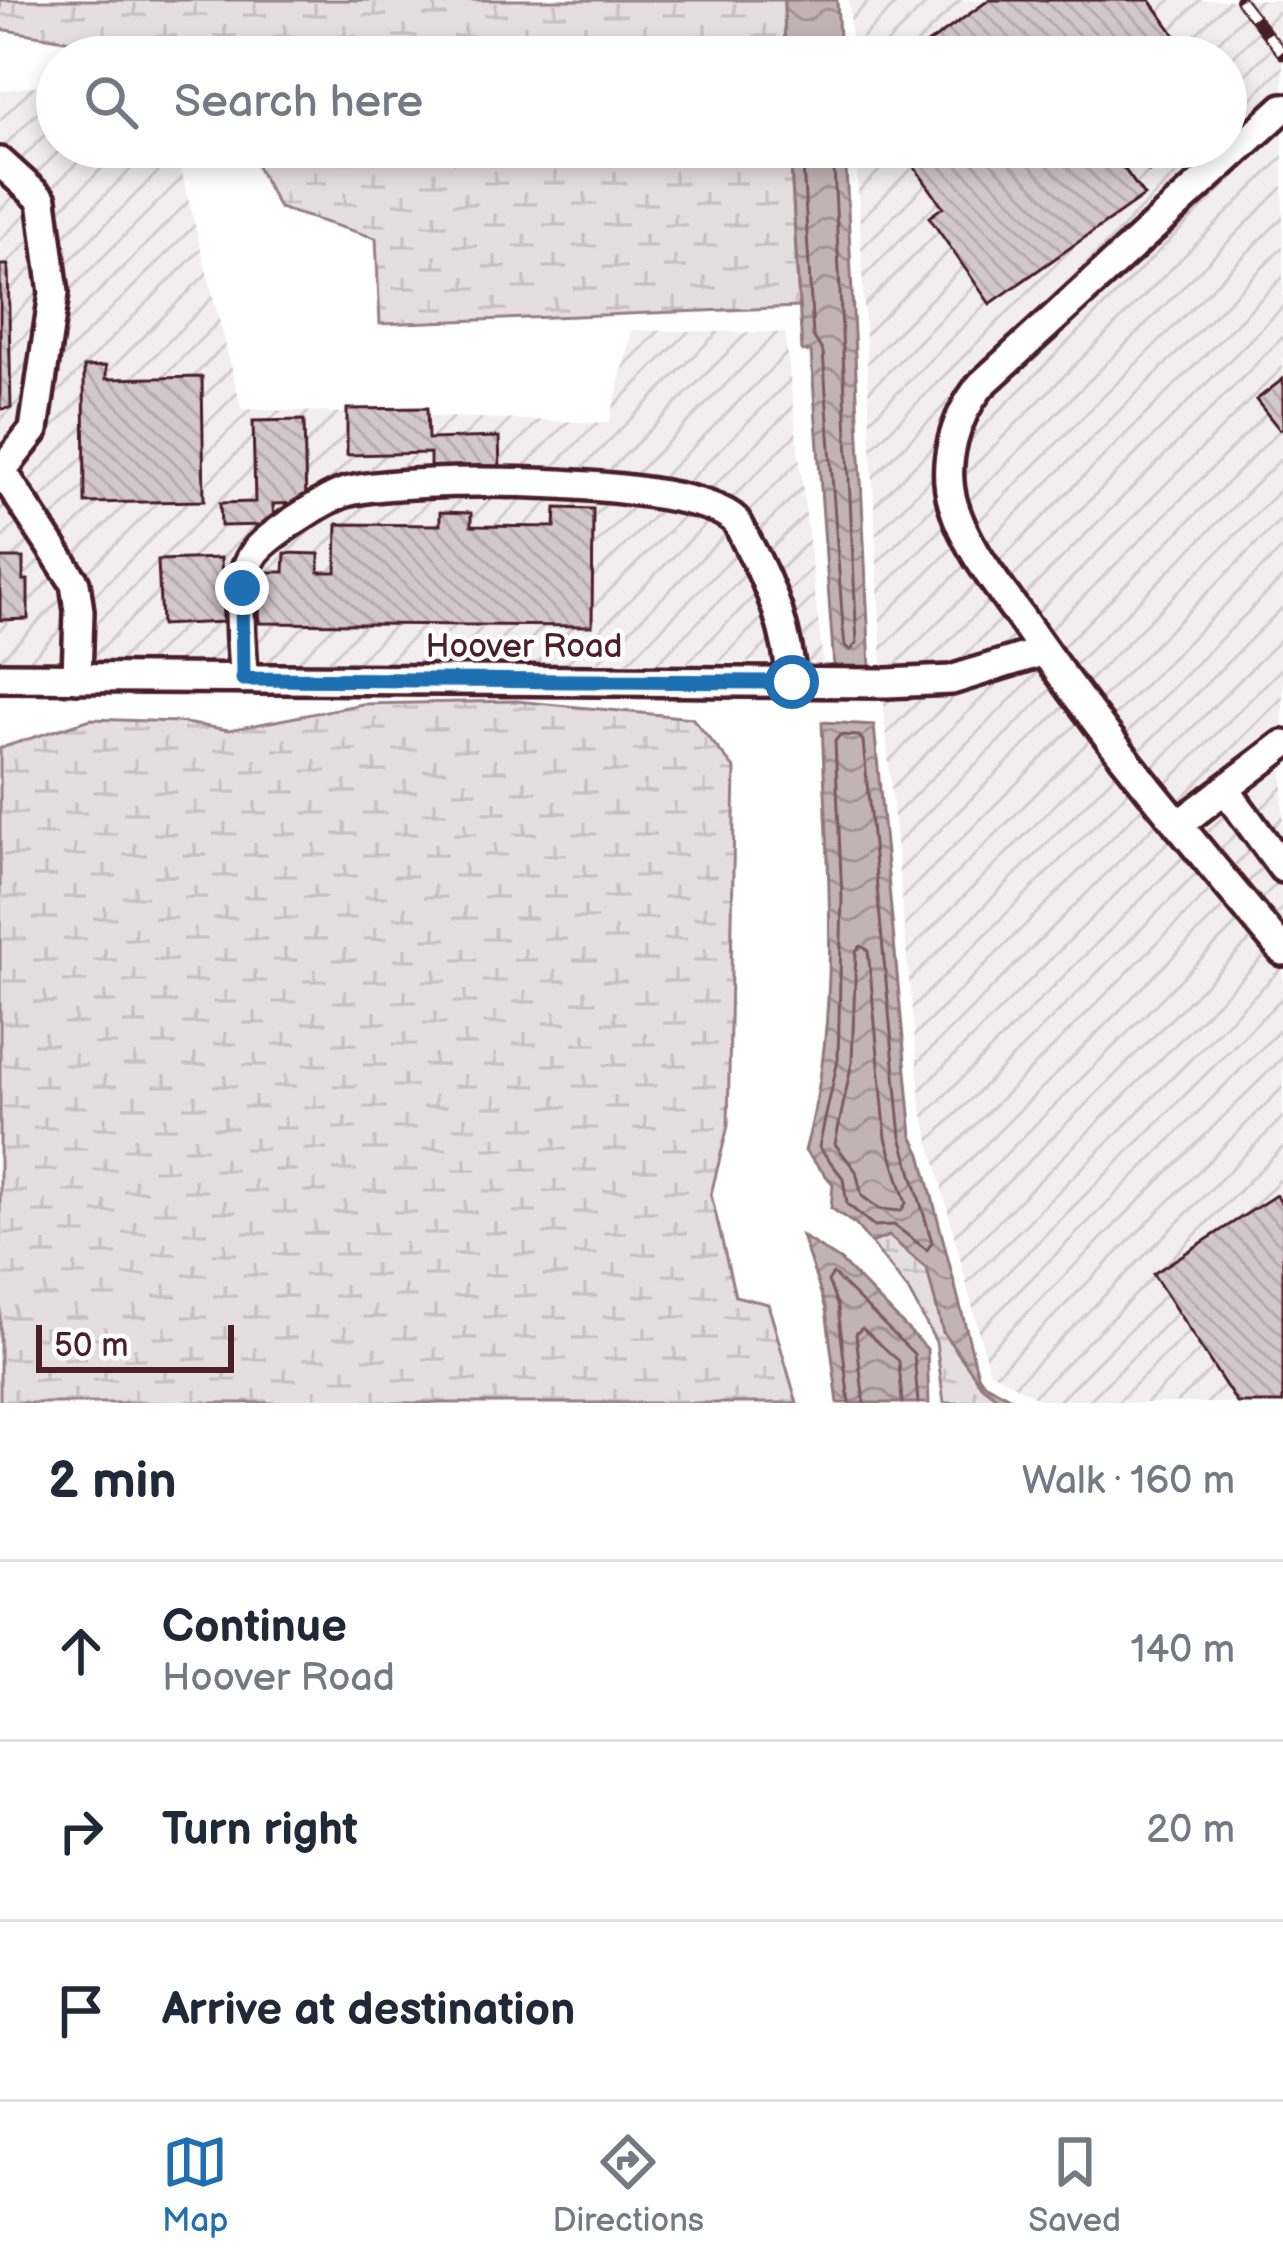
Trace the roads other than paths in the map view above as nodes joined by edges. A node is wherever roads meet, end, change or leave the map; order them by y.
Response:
1 (1283, 108) edge
2 (1247, 141) edge
3 (0, 162) edge
4 (1218, 168) edge
5 (2, 470) edge
6 (1044, 651) junction
7 (0, 677) edge
8 (77, 678) junction
9 (243, 679) junction
10 (792, 682) junction
11 (1283, 745) edge
12 (1225, 790) junction
13 (1178, 825) junction
14 (1283, 868) edge
15 (1283, 951) edge

1 - 2 street
3 - 5 street
4 - 6 street
5 - 8 street
6 - 10 street, Hoover Road
6 - 13 street
7 - 8 street, Hoover Road
8 - 9 street, Hoover Road
9 - 10 street, Hoover Road
9 - 10 street
11 - 12 street
12 - 13 street
12 - 14 street
13 - 15 street

